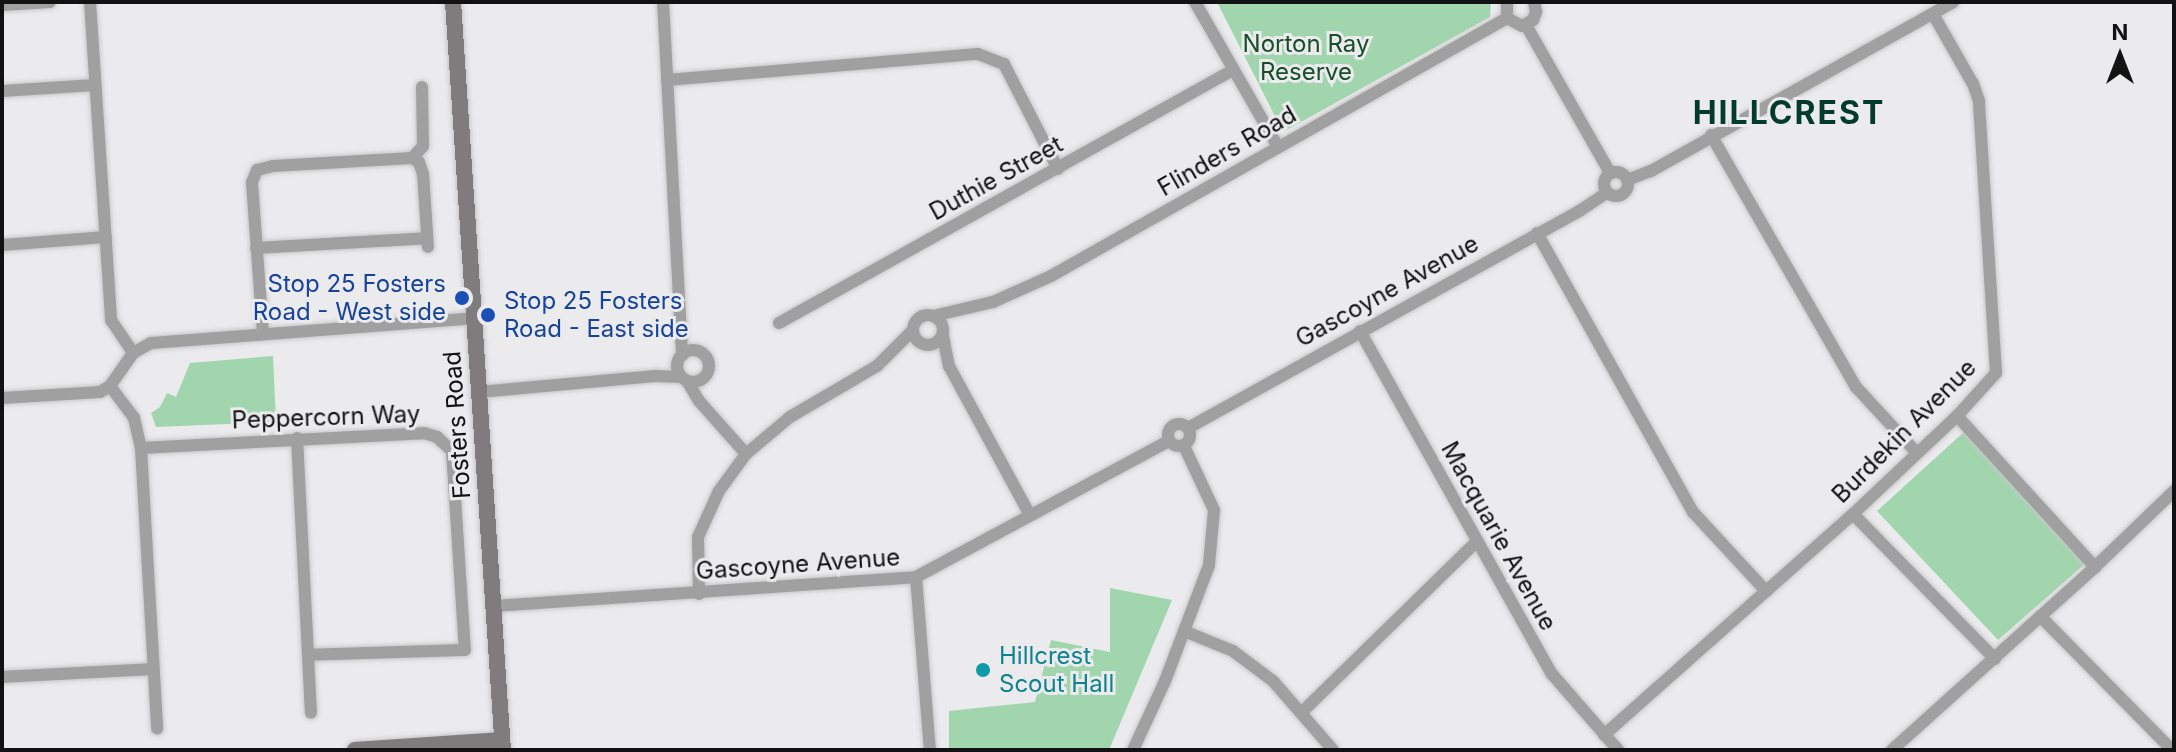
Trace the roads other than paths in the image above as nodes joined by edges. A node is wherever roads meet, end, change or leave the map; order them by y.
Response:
1 (50, 2) edge
2 (90, 2) edge
3 (453, 2) edge
4 (663, 2) edge
5 (1195, 2) edge
6 (1507, 2) edge
7 (1953, 2) edge
8 (1536, 3) edge
9 (2, 5) edge
10 (1933, 14) junction
11 (1507, 18) junction
12 (1526, 25) junction
13 (1233, 70) junction
14 (667, 80) junction
15 (95, 85) junction
16 (422, 87) dead end
17 (2, 91) edge
18 (1711, 135) junction
19 (1278, 147) junction
20 (412, 158) junction
21 (1058, 169) junction
22 (1610, 173) junction
23 (1627, 180) junction
24 (1606, 193) junction
25 (1537, 233) junction
26 (106, 237) junction
27 (2, 245) edge
28 (256, 248) junction
29 (964, 310) junction
30 (933, 316) junction
31 (474, 318) junction
32 (779, 323) dead end
33 (913, 330) junction
34 (1360, 331) junction
35 (263, 333) junction
36 (682, 333) junction
37 (943, 333) junction
38 (925, 346) junction
39 (696, 350) junction
40 (133, 353) junction
41 (680, 358) junction
42 (887, 358) junction
43 (949, 366) junction
44 (655, 376) junction
45 (706, 376) junction
46 (684, 379) junction
47 (110, 386) junction
48 (479, 392) junction
49 (2, 398) edge
50 (699, 401) junction
51 (1957, 416) junction
52 (1188, 428) junction
53 (297, 438) junction
54 (1169, 441) junction
55 (1184, 446) junction
56 (141, 448) junction
57 (1917, 453) junction
58 (746, 454) junction
59 (2174, 491) edge
60 (1853, 514) junction
61 (1030, 515) junction
62 (1476, 542) junction
63 (2095, 567) junction
64 (916, 577) junction
65 (1766, 591) junction
66 (699, 594) junction
67 (493, 606) junction
68 (2040, 616) junction
69 (1184, 631) junction
70 (308, 655) junction
71 (1995, 659) junction
72 (153, 669) junction
73 (2, 677) edge
74 (1303, 711) junction
75 (311, 713) dead end
76 (157, 729) dead end
77 (1604, 735) junction
78 (502, 745) edge
79 (355, 750) edge
80 (930, 750) edge
81 (1133, 750) edge
82 (1333, 750) edge
83 (1618, 750) edge
84 (1892, 750) edge
85 (2172, 750) edge

1 - 9 street
2 - 15 street
3 - 31 main road, Fosters Road
4 - 14 street
5 - 13 street
6 - 11 street
7 - 10 street
8 - 12 street
10 - 18 street
10 - 51 street, Burdekin Avenue
11 - 12 street
11 - 19 street, Flinders Road
12 - 22 street
13 - 19 street
13 - 21 street, Duthie Street
14 - 21 street
14 - 36 street
15 - 17 street
15 - 26 street
16 - 20 street
18 - 23 street
18 - 57 street
19 - 29 street, Flinders Road
20 - 28 street
20 - 28 street
21 - 32 street, Duthie Street
22 - 23 street
22 - 24 street
23 - 24 street
24 - 25 street, Gascoyne Avenue
25 - 34 street, Gascoyne Avenue
25 - 65 street
26 - 27 street
26 - 40 street
28 - 35 street
29 - 30 street, Flinders Road
29 - 37 street, Flinders Road
30 - 33 street
30 - 37 street
31 - 35 street
31 - 48 main road, Fosters Road
33 - 38 street
33 - 42 street
34 - 52 street, Gascoyne Avenue
34 - 62 street, Macquarie Avenue
35 - 40 street
36 - 39 street
36 - 41 street
37 - 38 street
37 - 43 street
38 - 42 street
38 - 43 street
39 - 41 street
39 - 45 street
40 - 47 street
41 - 44 street
41 - 46 street
42 - 58 street
43 - 61 street
44 - 46 street
44 - 48 street
45 - 46 street
45 - 50 street
46 - 50 street
47 - 49 street
47 - 56 street
48 - 67 main road, Fosters Road
50 - 58 street
51 - 57 street, Burdekin Avenue
51 - 63 street
52 - 54 street
52 - 55 street
53 - 56 street, Peppercorn Way
53 - 70 street
53 - 70 street, Peppercorn Way
54 - 55 street
54 - 61 street, Gascoyne Avenue
55 - 69 street
56 - 72 street
57 - 60 street, Burdekin Avenue
58 - 66 street
59 - 63 street
60 - 65 street, Burdekin Avenue
60 - 71 street
61 - 64 street, Gascoyne Avenue
62 - 74 street
62 - 77 street, Macquarie Avenue
63 - 68 street
64 - 66 street, Gascoyne Avenue
64 - 80 street
65 - 77 street, Burdekin Avenue
66 - 67 street, Gascoyne Avenue
67 - 78 main road, Fosters Road
68 - 71 street
68 - 85 street
69 - 74 street
69 - 81 street
70 - 75 street
71 - 84 street
72 - 73 street
72 - 76 street
74 - 82 street
77 - 83 street, Macquarie Avenue
78 - 79 main road

